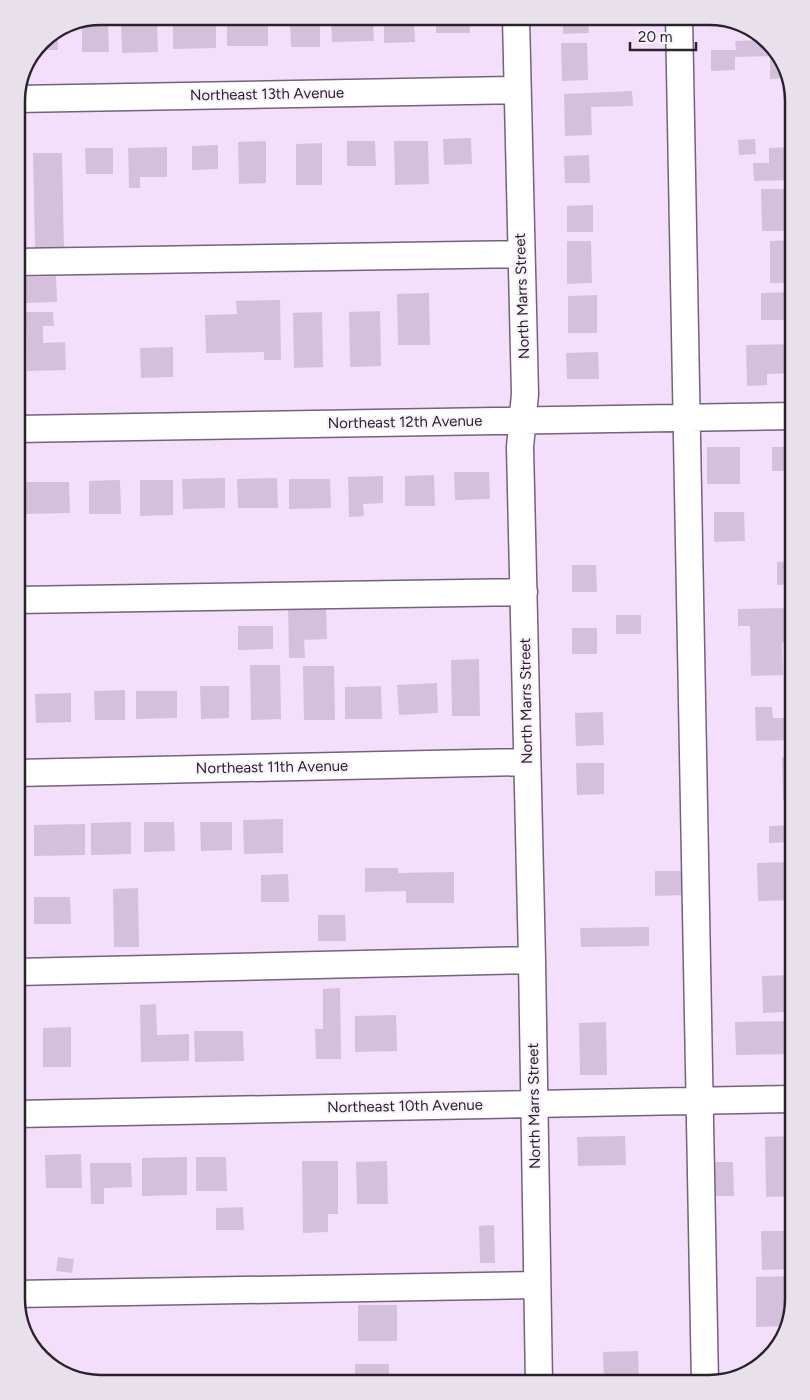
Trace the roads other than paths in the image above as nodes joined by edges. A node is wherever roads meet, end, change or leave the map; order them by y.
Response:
1 (516, 25) edge
2 (679, 25) edge
3 (517, 90) junction
4 (25, 99) edge
5 (520, 254) junction
6 (25, 262) edge
7 (785, 416) edge
8 (687, 418) junction
9 (522, 420) junction
10 (25, 430) edge
11 (524, 592) junction
12 (25, 600) edge
13 (528, 762) junction
14 (25, 773) edge
15 (532, 960) junction
16 (25, 972) edge
17 (785, 1099) edge
18 (700, 1100) junction
19 (534, 1104) junction
20 (25, 1114) edge
21 (537, 1285) junction
22 (25, 1294) edge
23 (539, 1375) edge
24 (705, 1375) edge

1 - 3 street, North Marrs Street
2 - 8 street
3 - 4 street, Northeast 13th Avenue
3 - 5 street, North Marrs Street
5 - 6 street
5 - 9 street, North Marrs Street
7 - 8 street, Northeast 12th Avenue
8 - 9 street, Northeast 12th Avenue
8 - 18 street
9 - 10 street, Northeast 12th Avenue
9 - 11 street, North Marrs Street
11 - 12 street
11 - 13 street, North Marrs Street
13 - 14 street, Northeast 11th Avenue
13 - 15 street, North Marrs Street
15 - 16 street
15 - 19 street, North Marrs Street
17 - 18 street, Northeast 10th Avenue
18 - 19 street, Northeast 10th Avenue
18 - 24 street
19 - 20 street, Northeast 10th Avenue
19 - 21 street, North Marrs Street
21 - 22 street
21 - 23 street, North Marrs Street

